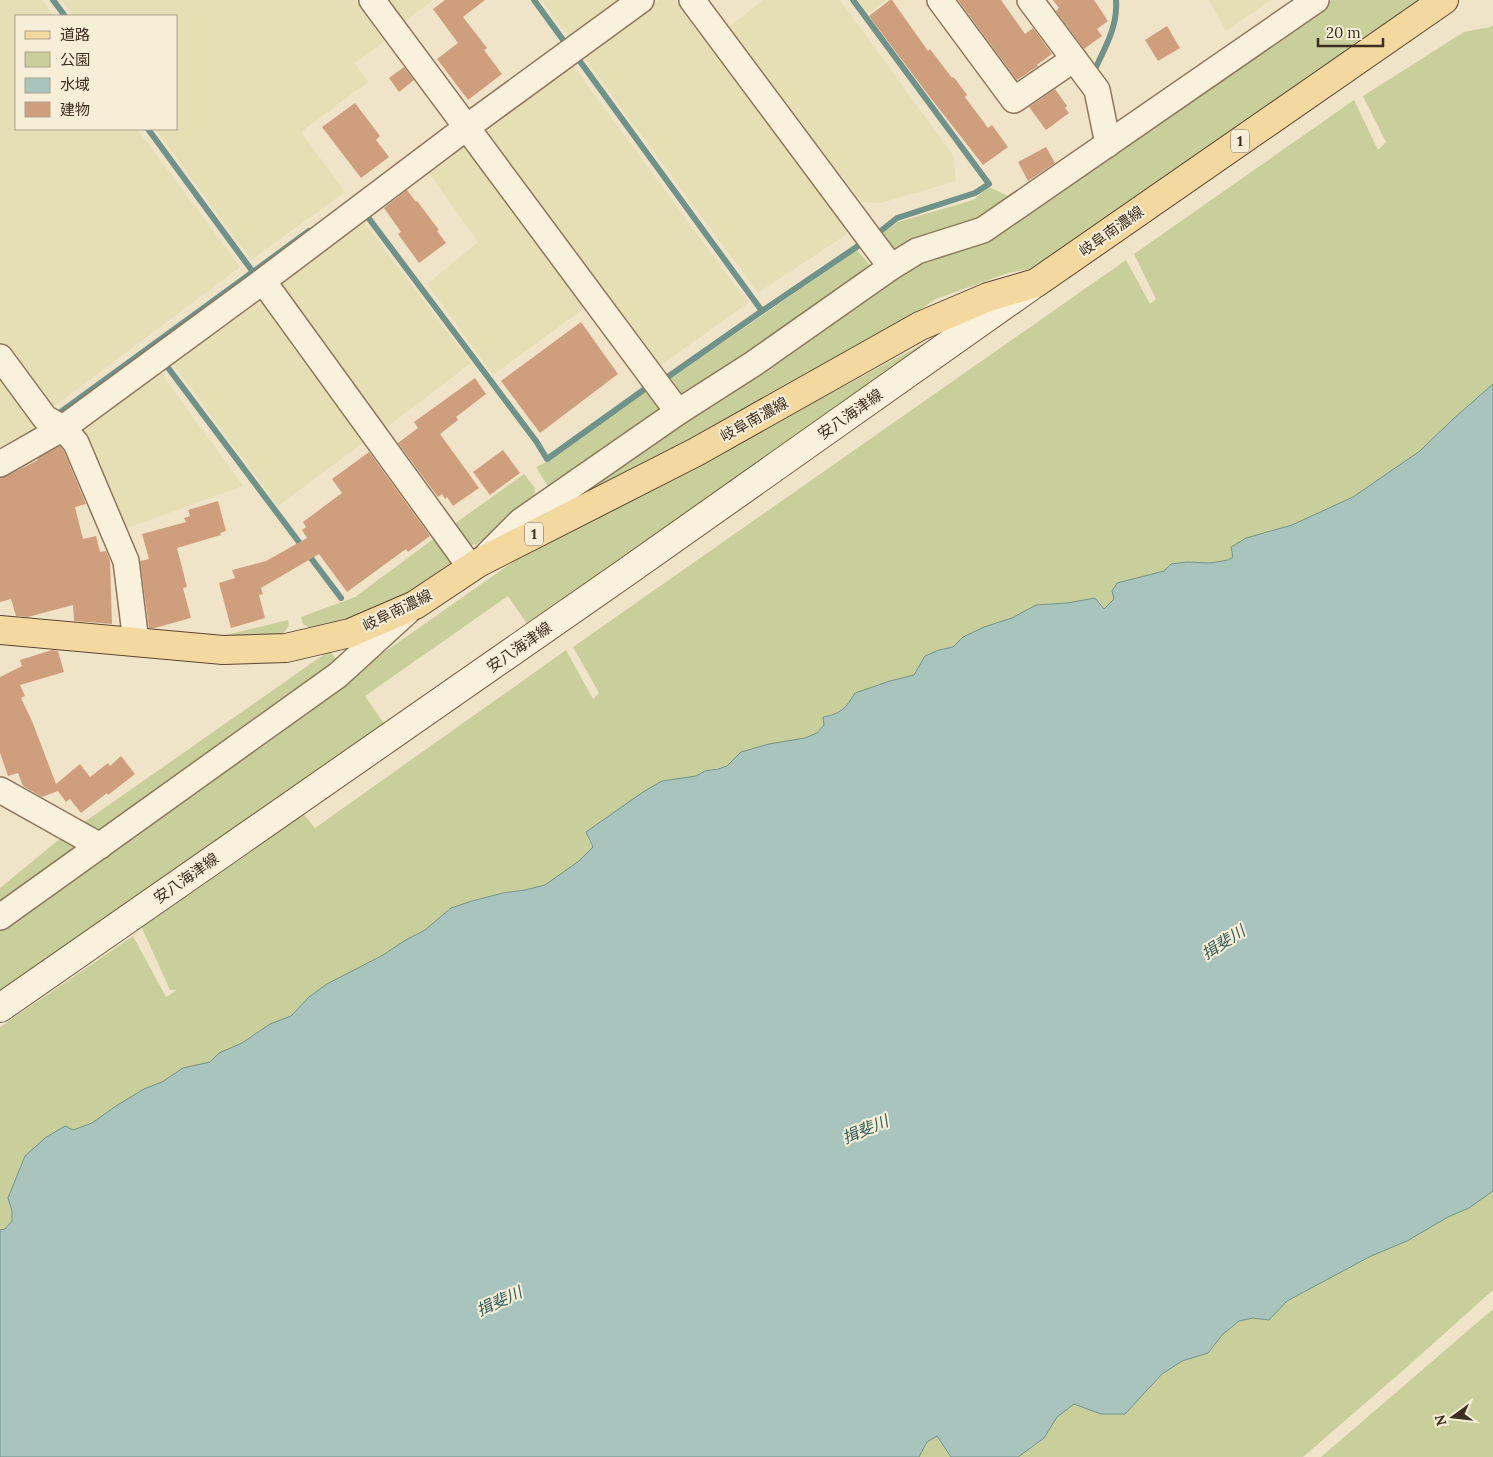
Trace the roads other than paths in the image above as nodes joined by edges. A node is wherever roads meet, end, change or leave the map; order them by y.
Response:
1 (372, 0) edge
2 (641, 0) edge
3 (692, 0) edge
4 (940, 0) edge
5 (1030, 0) edge
6 (1316, 0) edge
7 (1444, 0) edge
8 (1289, 8) edge
9 (1074, 59) junction
10 (467, 127) junction
11 (1108, 144) junction
12 (891, 267) junction
13 (263, 280) junction
14 (1036, 283) junction
15 (0, 357) edge
16 (678, 412) junction
17 (63, 428) junction
18 (0, 464) edge
19 (475, 566) junction
20 (415, 605) junction
21 (0, 630) edge
22 (136, 642) junction
23 (3, 797) edge
24 (100, 846) junction
25 (0, 917) edge
26 (0, 1008) edge

1 - 10 street
2 - 10 street
3 - 12 street
4 - 9 street
5 - 9 street
6 - 8 street
7 - 14 main road, 岐阜南濃線 / 1
8 - 11 street
9 - 11 street
10 - 13 street
10 - 16 street
11 - 12 street
12 - 16 street
13 - 17 street
13 - 19 street
14 - 19 main road, 岐阜南濃線 / 1
14 - 26 main road, 安八海津線
15 - 17 street
16 - 19 street
17 - 18 street
17 - 22 street
19 - 20 main road, 岐阜南濃線 / 1
20 - 22 main road, 岐阜南濃線 / 1
20 - 24 street
21 - 22 main road, 岐阜南濃線 / 1
23 - 24 street
24 - 25 street

